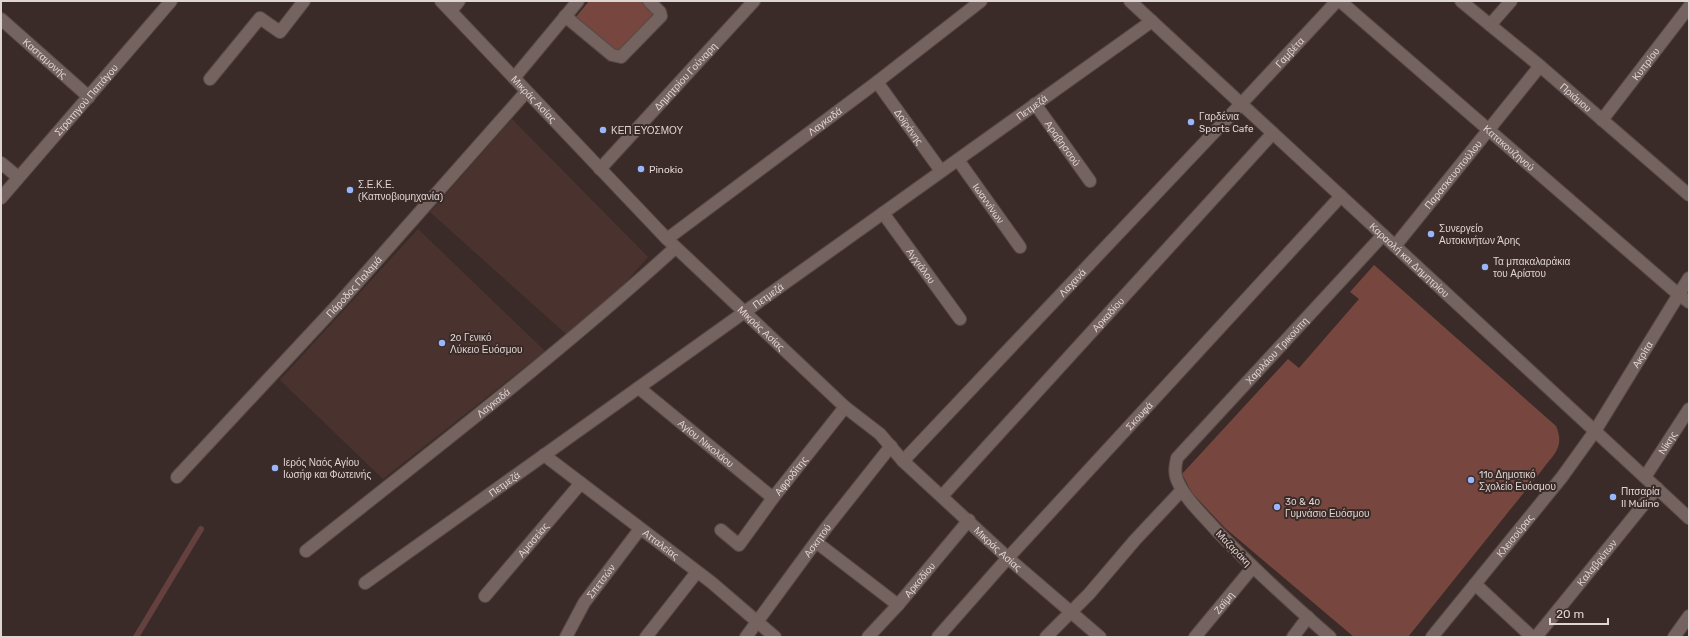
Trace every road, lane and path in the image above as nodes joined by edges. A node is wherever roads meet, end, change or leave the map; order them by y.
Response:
1 (171, 1) edge
2 (304, 1) edge
3 (441, 1) edge
4 (459, 1) edge
5 (578, 1) edge
6 (754, 1) edge
7 (981, 1) edge
8 (1130, 1) edge
9 (1339, 1) edge
10 (1461, 1) edge
11 (1511, 1) edge
12 (652, 2) edge
13 (1689, 7) edge
14 (450, 12) junction
15 (565, 16) junction
16 (1, 19) edge
17 (1152, 21) junction
18 (1490, 25) junction
19 (1540, 66) junction
20 (514, 78) junction
21 (210, 79) dead end
22 (877, 82) junction
23 (526, 92) junction
24 (89, 97) junction
25 (1035, 104) junction
26 (1241, 104) junction
27 (1602, 120) junction
28 (1489, 129) junction
29 (1273, 134) junction
30 (958, 160) junction
31 (1, 163) edge
32 (600, 169) junction
33 (941, 171) junction
34 (1, 177) edge
35 (18, 177) junction
36 (1090, 181) dead end
37 (1689, 195) edge
38 (1341, 196) junction
39 (1, 198) edge
40 (883, 213) junction
41 (1383, 235) junction
42 (666, 239) junction
43 (1395, 246) junction
44 (1020, 247) dead end
45 (676, 248) junction
46 (1689, 278) edge
47 (1678, 294) junction
48 (1689, 302) edge
49 (743, 313) junction
50 (960, 319) dead end
51 (639, 388) junction
52 (845, 407) junction
53 (1689, 409) edge
54 (1595, 431) junction
55 (891, 446) junction
56 (544, 455) junction
57 (903, 461) junction
58 (1175, 468) joint
59 (1644, 477) junction
60 (177, 478) dead end
61 (581, 483) junction
62 (1657, 488) junction
63 (1182, 490) junction
64 (942, 496) junction
65 (773, 498) junction
66 (1689, 518) edge
67 (969, 520) junction
68 (640, 529) junction
69 (721, 530) dead end
70 (816, 542) junction
71 (306, 551) dead end
72 (1008, 558) junction
73 (1253, 567) junction
74 (697, 572) junction
75 (365, 583) dead end
76 (1475, 584) junction
77 (485, 596) dead end
78 (898, 605) junction
79 (1070, 612) junction
80 (1689, 616) edge
81 (757, 621) junction
82 (1311, 621) junction
83 (566, 637) edge
84 (646, 637) edge
85 (746, 637) edge
86 (775, 637) edge
87 (868, 637) edge
88 (938, 637) edge
89 (1046, 637) edge
90 (1100, 637) edge
91 (1195, 637) edge
92 (1292, 637) edge
93 (1330, 637) edge
94 (1432, 637) edge
95 (1532, 637) edge
96 (1536, 637) edge
97 (1674, 637) edge

1 - 24 street, Στρατηγού Παπάγου
2 - 21 street
3 - 14 street, Μικράς Ασίας
4 - 14 street
5 - 15 street
6 - 32 street, Δημητρίου Γούναρη
7 - 22 street, Λαγκαδά
8 - 17 street, Καραολή και Δημητρίου
9 - 26 street, Γαμβέτα
9 - 28 street, Κατακουζηνού
10 - 18 street, Πριάμου
11 - 18 street
12 - 15 street
13 - 27 street, Κυπρίου
14 - 20 street, Μικράς Ασίας
15 - 20 street
16 - 24 street, Κασταμονής
17 - 25 street, Πετμεζά
17 - 26 street, Καραολή και Δημητρίου
18 - 19 street, Πριάμου
19 - 27 street, Πριάμου
19 - 28 street, Παρασκευοπούλου
20 - 23 street, Μικράς Ασίας
22 - 33 street, Δοϊράνης
22 - 42 street, Λαγκαδά
23 - 32 street, Μικράς Ασίας
23 - 60 street, Πάροδος Παλαμά
24 - 35 street, Στρατηγού Παπάγου
25 - 30 street, Πετμεζά
25 - 36 street, Αραβησσού
26 - 29 street, Καραολή και Δημητρίου
26 - 57 street, Λαχανά
27 - 37 street, Πριάμου
28 - 43 street, Παρασκευοπούλου
28 - 47 street, Κατακουζηνού
29 - 38 street, Καραολή και Δημητρίου
29 - 64 street, Αρκαδίου
30 - 33 street, Πετμεζά
30 - 44 street, Ιωαννίνων
31 - 35 street
32 - 42 street, Μικράς Ασίας
33 - 40 street, Πετμεζά
34 - 35 street
35 - 39 street, Στρατηγού Παπάγου
38 - 41 street, Καραολή και Δημητρίου
38 - 72 street, Σκουφά
40 - 49 street, Πετμεζά
40 - 50 street, Αγχιάλου
41 - 43 street, Καραολή και Δημητρίου
41 - 58 street, Χαριλάου Τρικούπη
42 - 45 street, Μικράς Ασίας
43 - 54 street, Καραολή και Δημητρίου
45 - 49 street, Μικράς Ασίας
45 - 71 street, Λαγκαδά
46 - 47 street, Ακρίτα
47 - 48 street, Κατακουζηνού
47 - 54 street, Ακρίτα
49 - 51 street, Πετμεζά
49 - 52 street, Μικράς Ασίας
51 - 56 street, Πετμεζά
51 - 65 street, Αγίου Νικολάου
52 - 55 street, Μικράς Ασίας
52 - 65 street, Αφροδίτης
53 - 59 street, Νίκης
54 - 59 street, Καραολή και Δημητρίου
54 - 76 street, Κλεισούρας
55 - 57 street, Μικράς Ασίας
55 - 70 street, Ασκητού
56 - 61 street, Ατταλείας
56 - 75 street, Πετμεζά
57 - 64 street, Μικράς Ασίας
58 - 63 street, Μαζαράκη
59 - 62 street, Καραολή και Δημητρίου
61 - 68 street, Ατταλείας
61 - 77 street, Αμασείας
62 - 66 street, Καραολή και Δημητρίου
62 - 96 street, Καλαβρύτων
63 - 73 street, Μαζαράκη
63 - 79 street
64 - 67 street, Μικράς Ασίας
65 - 69 street, Αφροδίτης
67 - 72 street, Μικράς Ασίας
67 - 78 street, Αρκαδίου
68 - 74 street, Ατταλείας
68 - 83 street, Σπετσών
70 - 78 street
70 - 81 street, Ασκητού
72 - 79 street, Μικράς Ασίας
72 - 88 street, Σκουφά
73 - 82 street, Μαζαράκη
73 - 91 street, Ζαϊμη
74 - 81 street, Ατταλείας
74 - 84 street
76 - 94 street, Κλεισούρας
76 - 95 street
78 - 87 street, Αρκαδίου
79 - 89 street
79 - 90 street, Μικράς Ασίας
80 - 97 street
81 - 85 street, Ασκητού
81 - 86 street, Ατταλείας
82 - 92 street
82 - 93 street, Μαζαράκη

